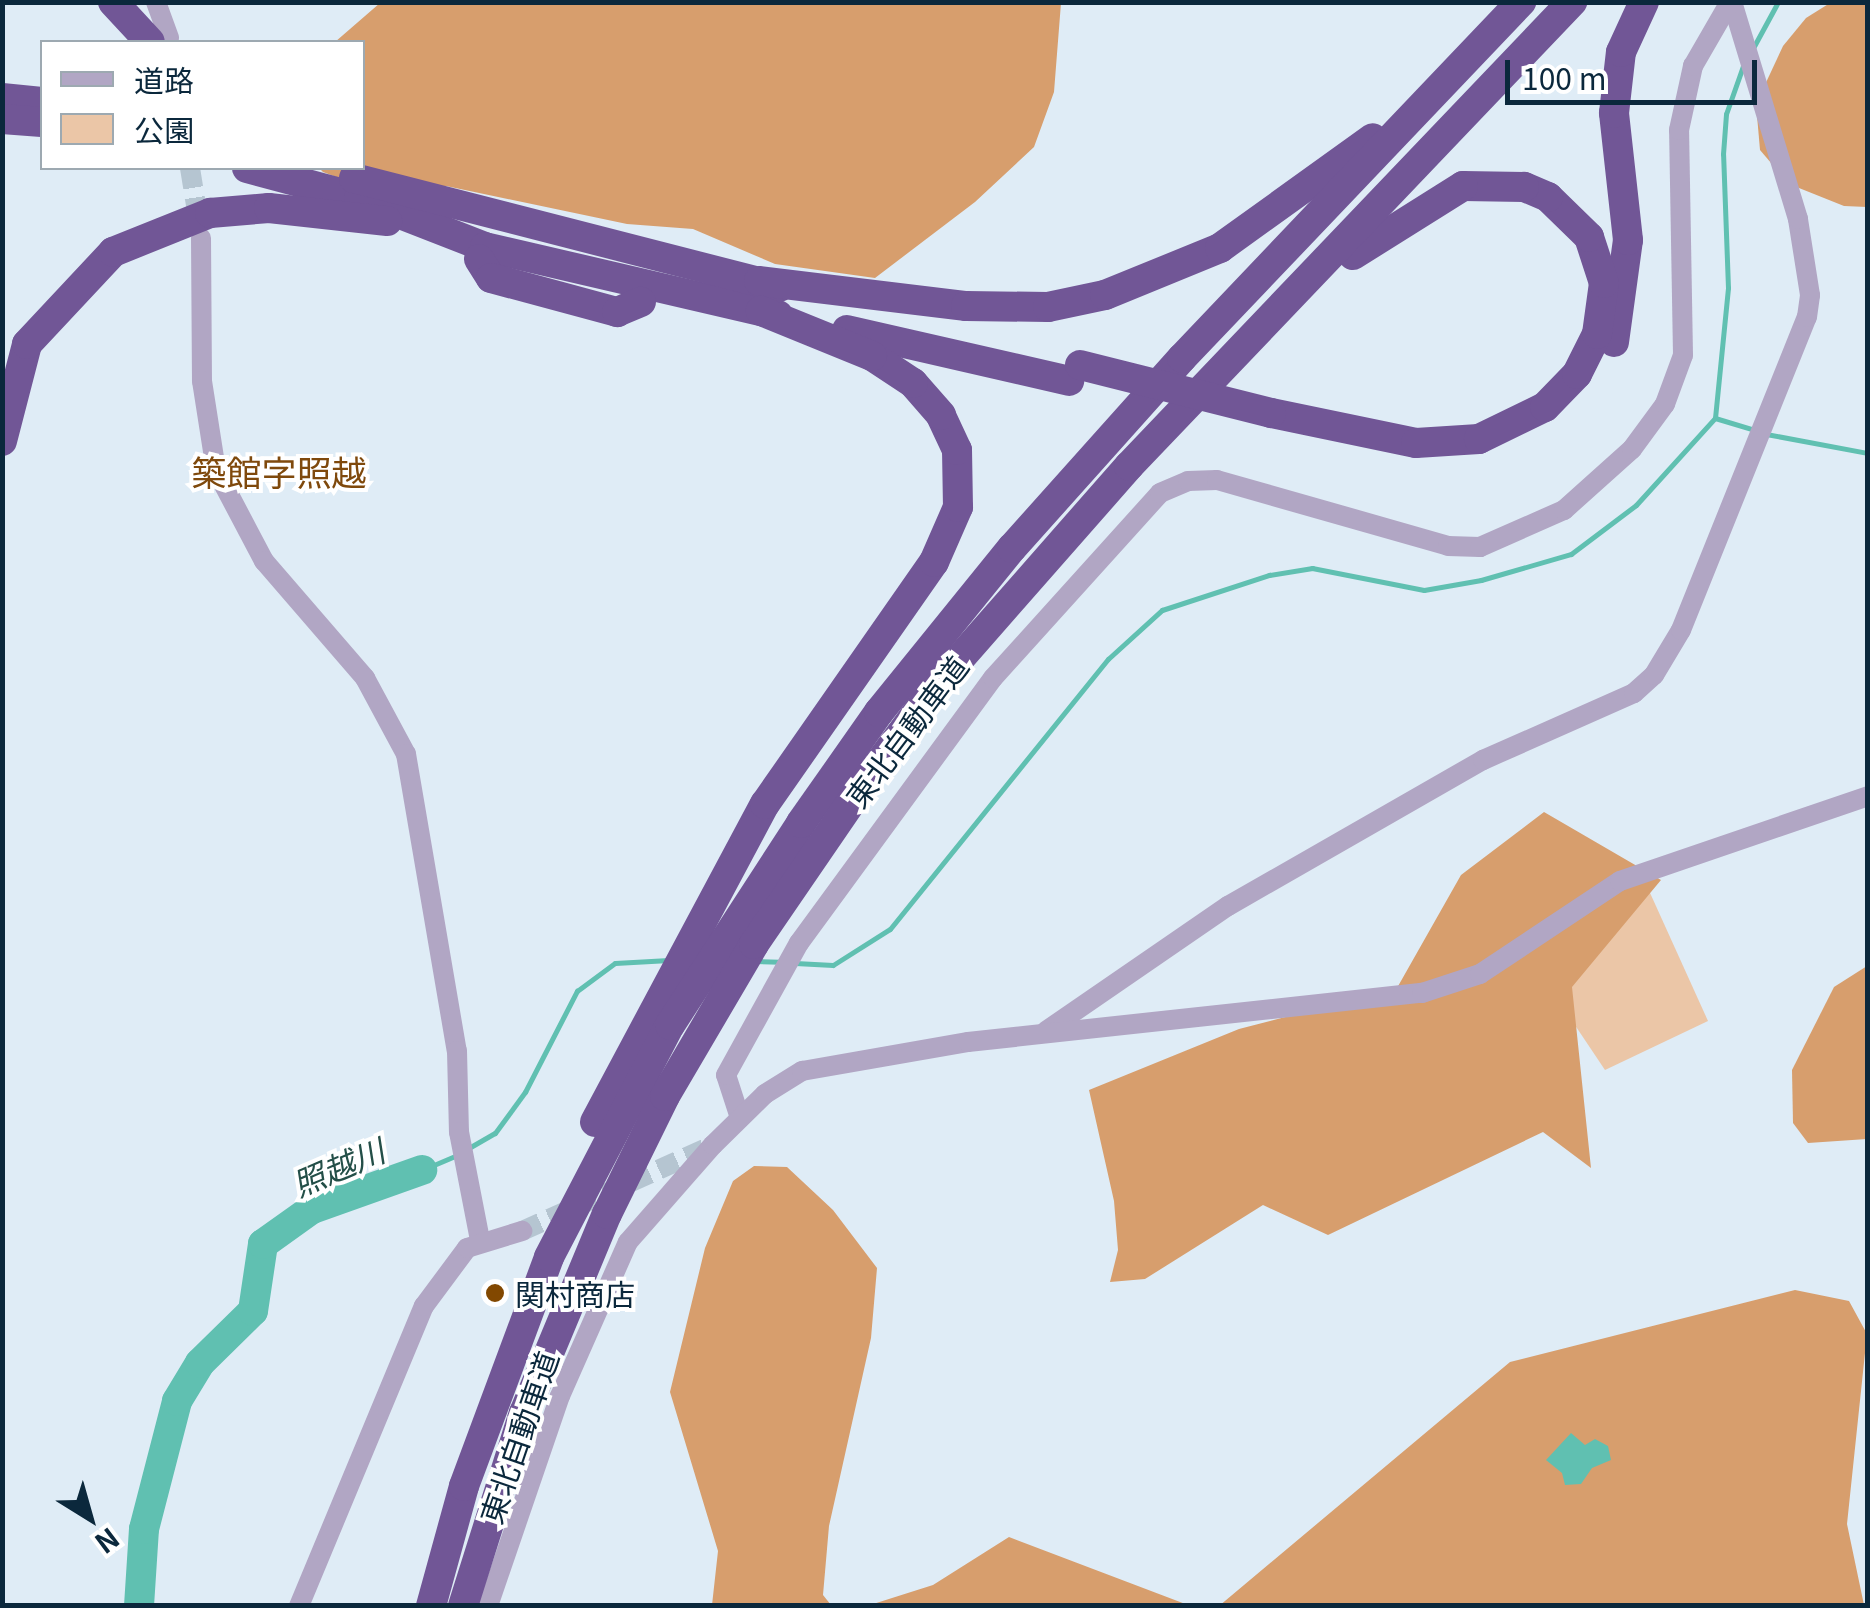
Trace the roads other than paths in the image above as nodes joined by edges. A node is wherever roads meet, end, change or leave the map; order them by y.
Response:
1 (114, 2) edge
2 (156, 2) edge
3 (1520, 2) edge
4 (1572, 2) edge
5 (1644, 2) edge
6 (1731, 2) edge
7 (160, 40) edge
8 (254, 170) edge
9 (317, 170) edge
10 (362, 170) edge
11 (429, 215) junction
12 (201, 238) tunnel mouth
13 (471, 249) junction
14 (678, 295) junction
15 (760, 296) junction
16 (1290, 302) junction
17 (1265, 421) junction
18 (2, 441) edge
19 (1868, 796) edge
20 (704, 940) junction
21 (1044, 1033) junction
22 (740, 1118) junction
23 (522, 1231) tunnel mouth
24 (480, 1240) junction
25 (299, 1606) edge
26 (431, 1606) edge
27 (463, 1606) edge
28 (488, 1606) edge

1 - 7 highway
2 - 7 street
3 - 15 highway
3 - 20 highway, 東北自動車道
4 - 16 highway, 東北自動車道
5 - 17 highway
6 - 21 street
6 - 22 street
8 - 11 highway
9 - 11 highway
10 - 11 highway
11 - 13 highway
11 - 15 highway
11 - 18 highway
12 - 24 street
13 - 14 highway
13 - 14 highway
14 - 15 highway
15 - 17 highway
15 - 20 highway
16 - 17 highway
16 - 27 highway, 東北自動車道
19 - 21 street
20 - 26 highway, 東北自動車道
21 - 22 street
22 - 28 street
23 - 24 street
24 - 25 street

